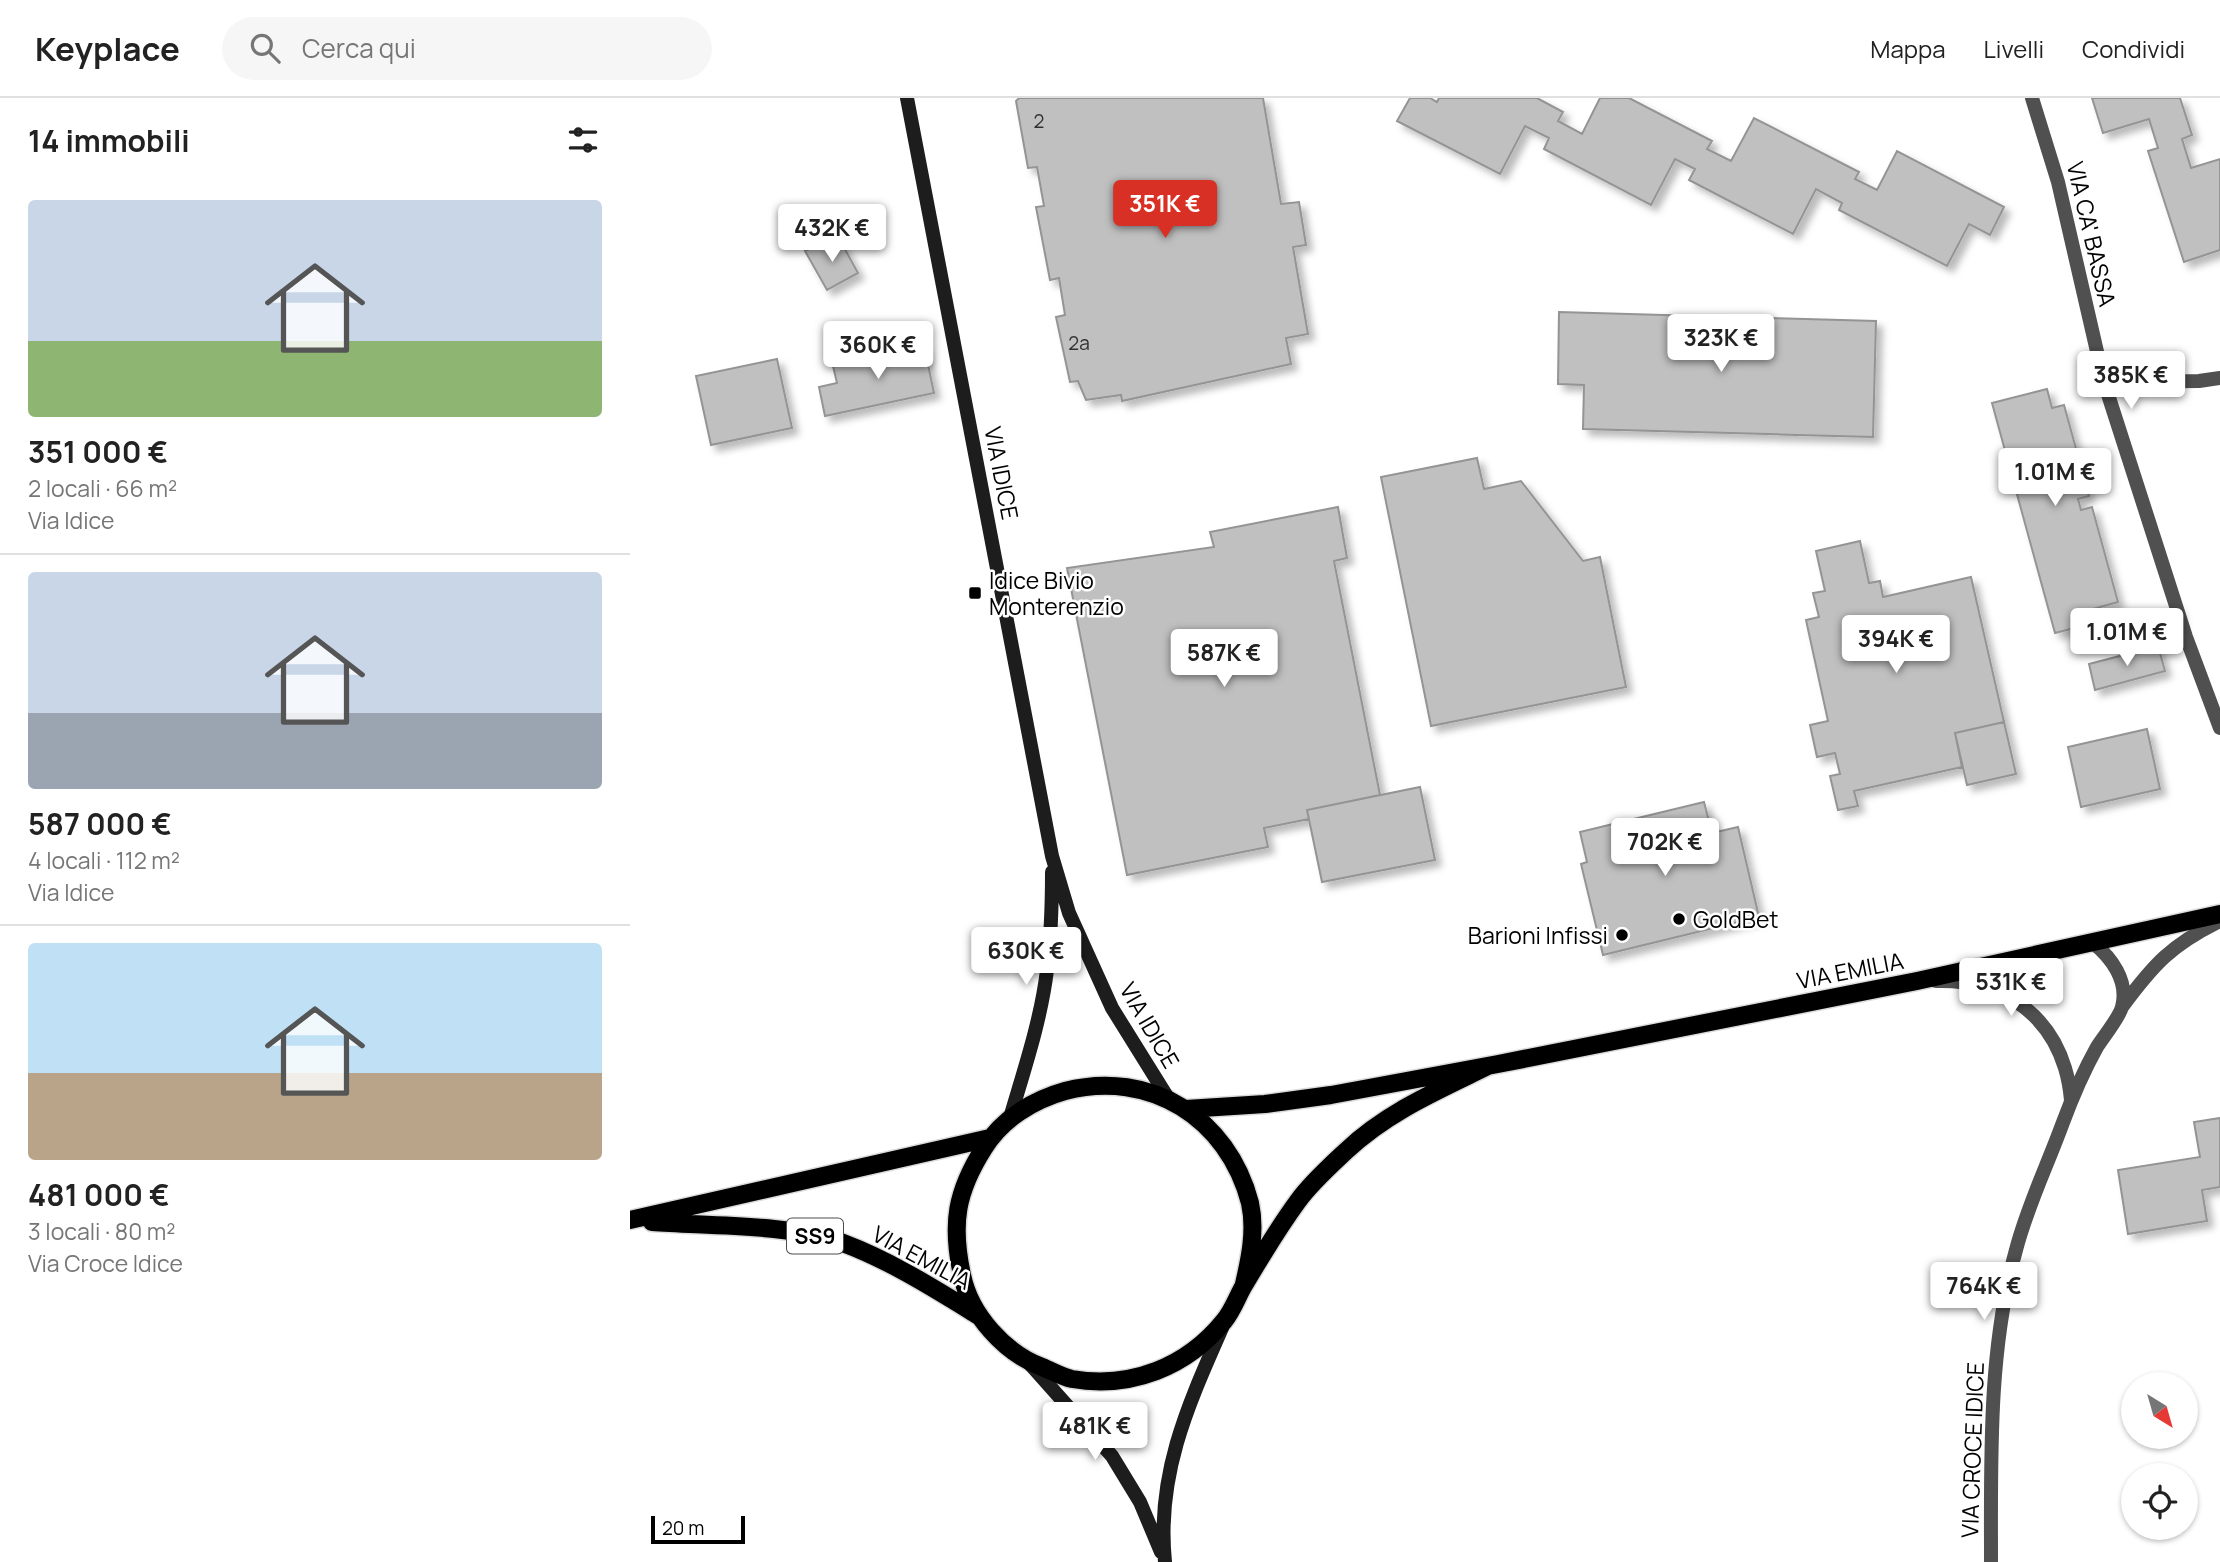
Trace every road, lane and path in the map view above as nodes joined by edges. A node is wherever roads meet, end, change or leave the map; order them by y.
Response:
1 (907, 98) edge
2 (2032, 98) edge
3 (2220, 378) edge
4 (2104, 382) junction
5 (2220, 728) edge
6 (1052, 856) junction
7 (2220, 914) edge
8 (2220, 920) edge
9 (2093, 943) junction
10 (1917, 981) junction
11 (2122, 1007) junction
12 (1488, 1066) junction
13 (1168, 1098) junction
14 (2071, 1100) junction
15 (1186, 1109) junction
16 (1010, 1118) junction
17 (990, 1138) junction
18 (631, 1220) edge
19 (1244, 1284) junction
20 (980, 1316) junction
21 (1225, 1320) junction
22 (1029, 1363) junction
23 (1165, 1561) edge
24 (1991, 1562) edge

1 - 6 main road, VIA IDICE
2 - 4 street, VIA CA' BASSA
3 - 4 street
4 - 5 street, VIA CA' BASSA
6 - 13 main road, VIA IDICE
6 - 16 main road, VIA IDICE
7 - 9 main road, VIA EMILIA
8 - 11 street, VIA CROCE IDICE
9 - 10 main road, VIA EMILIA
9 - 11 street
10 - 12 main road, VIA EMILIA
10 - 14 street
11 - 14 street, VIA CROCE IDICE
12 - 15 main road, VIA EMILIA
12 - 19 main road, VIA EMILIA
13 - 15 main road, VIA EMILIA
13 - 16 main road, VIA EMILIA
14 - 24 street, VIA CROCE IDICE
15 - 19 main road, VIA EMILIA
16 - 17 main road, VIA EMILIA
17 - 18 main road, VIA EMILIA / SS9
17 - 20 main road, VIA EMILIA
18 - 20 main road, VIA EMILIA / SS9
19 - 21 main road, VIA EMILIA
20 - 22 main road, VIA EMILIA
21 - 22 main road, VIA EMILIA
21 - 23 main road
22 - 23 main road

